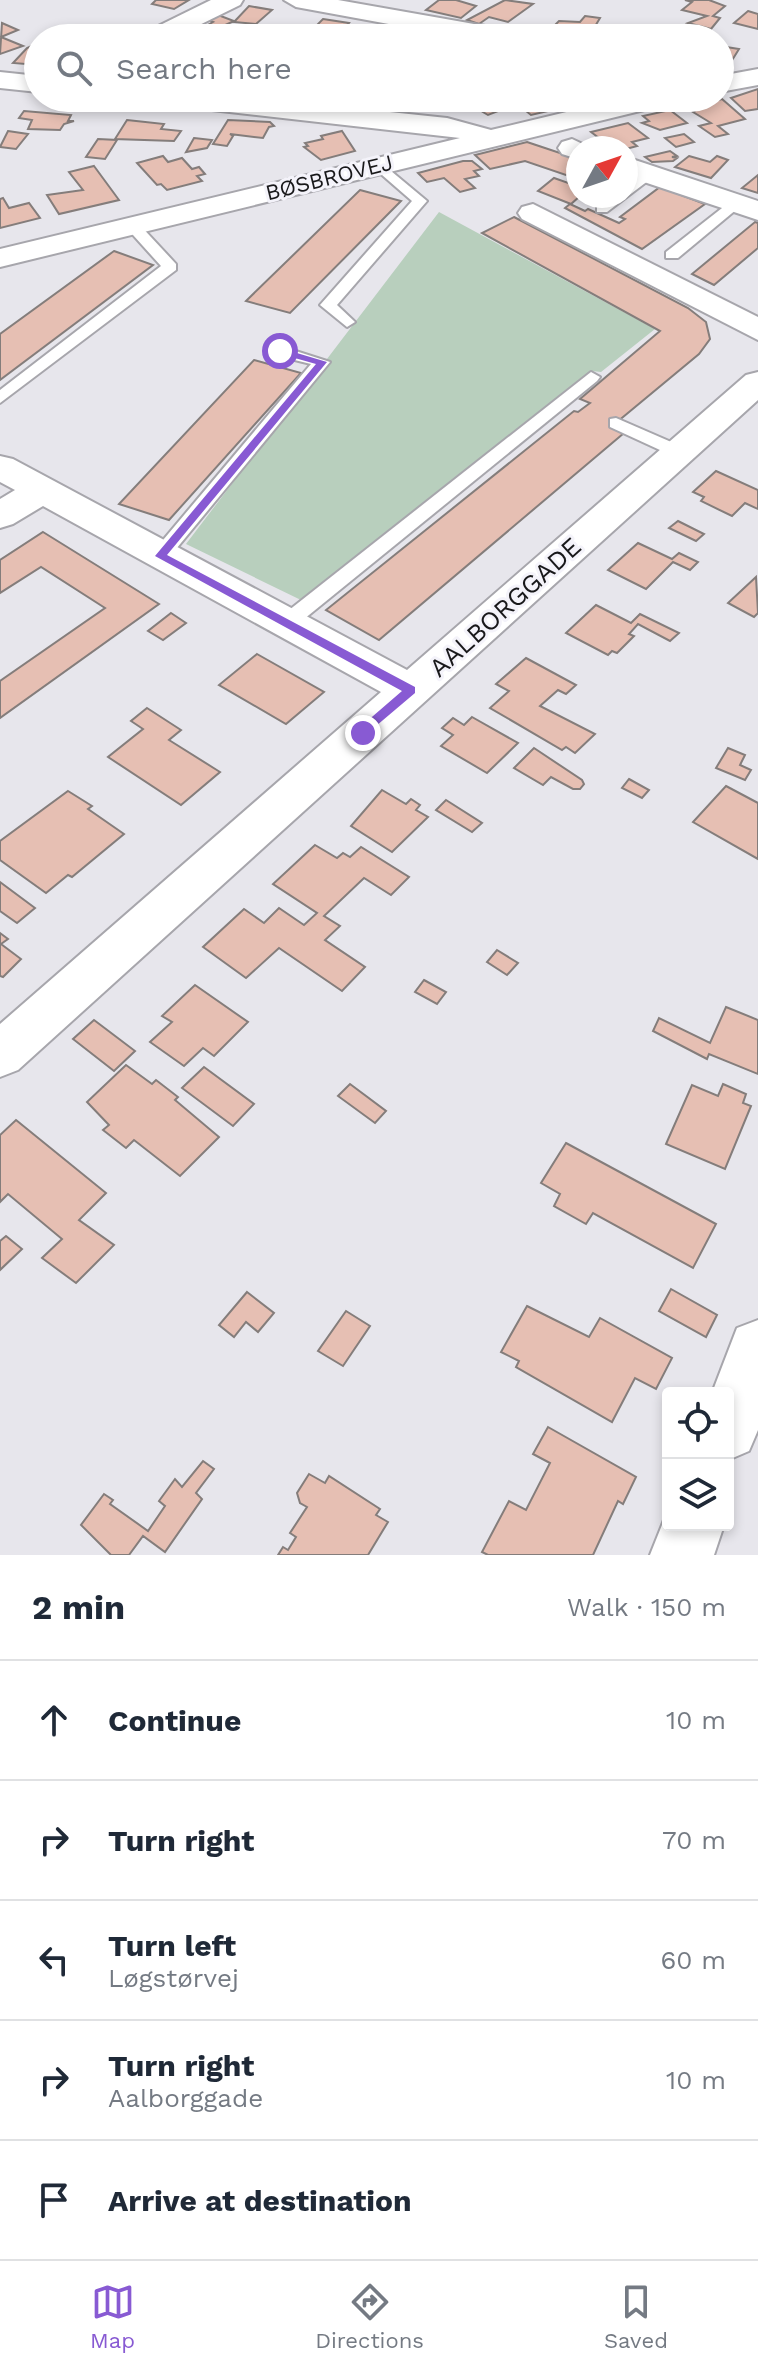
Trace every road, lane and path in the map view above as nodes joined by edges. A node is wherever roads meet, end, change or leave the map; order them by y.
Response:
1 (231, 0) edge
2 (296, 0) edge
3 (182, 24) edge
4 (430, 24) edge
5 (758, 77) edge
6 (0, 80) edge
7 (734, 81) edge
8 (24, 83) edge
9 (312, 112) edge
10 (600, 112) edge
11 (489, 138) junction
12 (379, 165) junction
13 (638, 170) edge
14 (747, 208) edge
15 (533, 213) dead end
16 (132, 225) junction
17 (672, 255) dead end
18 (0, 258) edge
19 (347, 322) dead end
20 (758, 330) edge
21 (280, 351) dead end
22 (591, 377) dead end
23 (758, 382) edge
24 (0, 398) edge
25 (563, 399) junction
26 (583, 408) dead end
27 (616, 423) dead end
28 (679, 452) junction
29 (0, 467) edge
30 (41, 490) junction
31 (0, 516) edge
32 (160, 556) junction
33 (286, 623) junction
34 (411, 690) junction
35 (0, 1055) edge
36 (758, 1348) edge
37 (734, 1414) edge
38 (691, 1531) edge
39 (682, 1555) edge

1 - 3 street
2 - 4 street
5 - 7 street
6 - 8 street
9 - 11 street
10 - 11 street, BØSBROVEJ
11 - 12 street, BØSBROVEJ
12 - 16 street, BØSBROVEJ
12 - 19 lane
13 - 14 street
14 - 17 lane
15 - 20 street
16 - 18 street, BØSBROVEJ
16 - 24 lane
21 - 32 lane
22 - 25 lane
23 - 28 street, AALBORGGADE
25 - 26 lane
25 - 33 lane
27 - 28 lane
28 - 34 street, AALBORGGADE
29 - 30 street
30 - 31 street
30 - 32 street
32 - 33 street
33 - 34 street
34 - 35 street, AALBORGGADE
36 - 37 street
38 - 39 street

